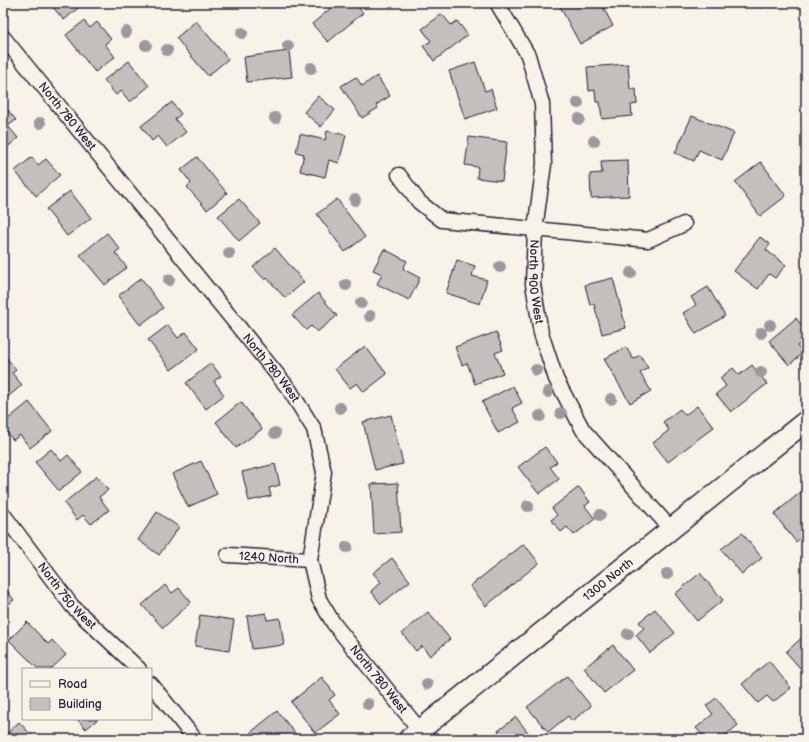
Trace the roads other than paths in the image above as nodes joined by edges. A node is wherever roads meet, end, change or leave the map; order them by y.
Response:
1 (497, 3) edge
2 (3, 37) edge
3 (399, 175) dead end
4 (684, 224) dead end
5 (535, 229) junction
6 (806, 421) edge
7 (3, 514) edge
8 (671, 529) junction
9 (228, 555) dead end
10 (310, 560) junction
11 (138, 668) edge
12 (152, 685) edge
13 (419, 736) edge
14 (195, 739) edge

1 - 5 street, North 900 West
2 - 10 street, North 780 West
3 - 5 street
4 - 5 street
5 - 8 street, North 900 West
6 - 8 street, 1300 North
7 - 11 street, North 750 West
8 - 13 street, 1300 North
9 - 10 street, 1240 North
10 - 13 street, North 780 West
12 - 14 street

